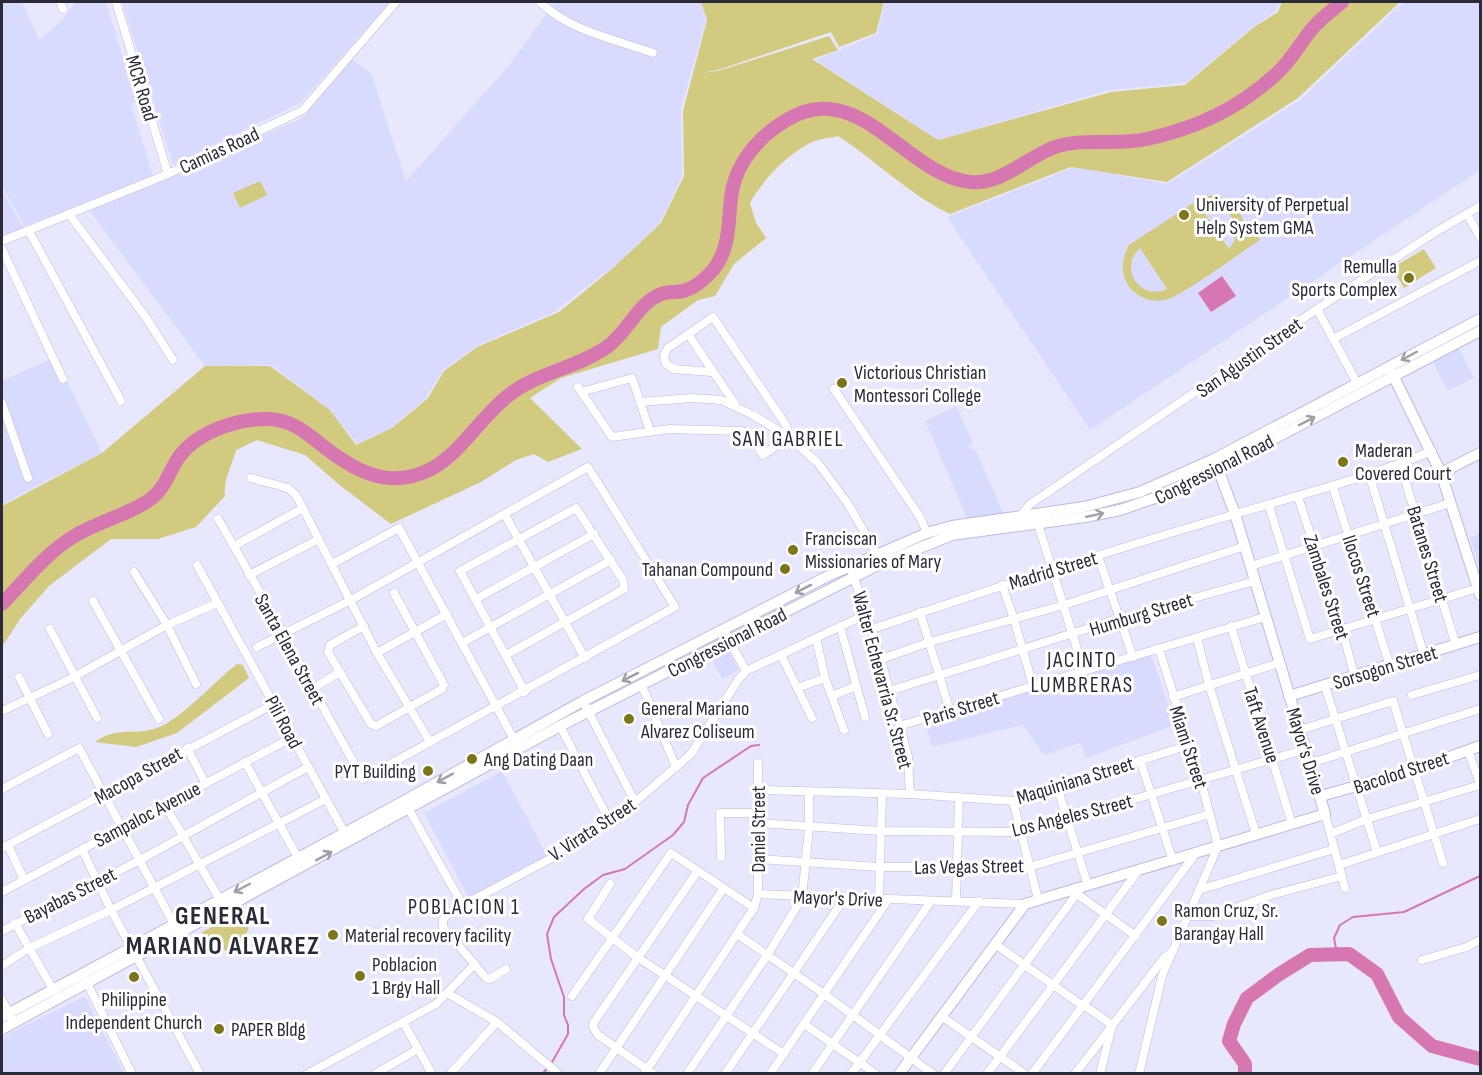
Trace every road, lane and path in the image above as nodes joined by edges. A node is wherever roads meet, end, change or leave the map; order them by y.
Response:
1 (116, 2) edge
2 (396, 2) edge
3 (540, 2) edge
4 (653, 53) dead end
5 (168, 174) junction
6 (1480, 207) edge
7 (69, 214) junction
8 (1467, 214) junction
9 (29, 231) junction
10 (1480, 237) edge
11 (2, 242) edge
12 (2, 249) edge
13 (1480, 261) edge
14 (1317, 309) junction
15 (1480, 319) edge
16 (1480, 331) edge
17 (688, 334) junction
18 (1335, 339) junction
19 (173, 360) dead end
20 (712, 372) junction
21 (1391, 372) junction
22 (63, 379) dead end
23 (1357, 383) junction
24 (834, 389) dead end
25 (121, 401) dead end
26 (640, 402) junction
27 (2, 403) edge
28 (736, 406) junction
29 (650, 431) junction
30 (789, 437) junction
31 (1432, 451) junction
32 (1480, 453) edge
33 (1216, 463) junction
34 (1400, 464) junction
35 (1369, 474) junction
36 (1441, 474) junction
37 (28, 478) dead end
38 (251, 478) dead end
39 (1332, 487) junction
40 (1298, 497) junction
41 (1450, 502) junction
42 (1269, 506) junction
43 (303, 508) junction
44 (1416, 513) junction
45 (1022, 514) junction
46 (1235, 514) junction
47 (505, 515) junction
48 (1037, 518) junction
49 (218, 519) dead end
50 (1384, 522) junction
51 (927, 533) junction
52 (594, 534) junction
53 (1349, 535) junction
54 (319, 539) junction
55 (520, 540) junction
56 (234, 546) junction
57 (1245, 546) junction
58 (1315, 546) junction
59 (1284, 555) junction
60 (1098, 556) junction
61 (880, 559) junction
62 (610, 560) junction
63 (415, 562) junction
64 (332, 564) junction
65 (197, 565) dead end
66 (1251, 566) junction
67 (534, 567) junction
68 (1053, 570) junction
69 (852, 571) junction
70 (134, 572) dead end
71 (249, 575) junction
72 (1255, 581) junction
73 (1002, 585) junction
74 (1108, 589) junction
75 (1479, 592) edge
76 (394, 593) dead end
77 (550, 595) junction
78 (1442, 597) junction
79 (476, 599) junction
80 (351, 600) junction
81 (93, 601) dead end
82 (217, 603) junction
83 (1064, 605) junction
84 (1410, 608) junction
85 (920, 612) junction
86 (447, 614) junction
87 (867, 614) junction
88 (1265, 617) junction
89 (1014, 619) junction
90 (1118, 619) junction
91 (1376, 620) junction
92 (566, 624) junction
93 (166, 625) junction
94 (364, 626) junction
95 (491, 626) junction
96 (840, 626) junction
97 (1231, 626) junction
98 (723, 629) junction
99 (872, 629) junction
100 (50, 630) dead end
101 (1342, 630) junction
102 (415, 632) junction
103 (282, 634) junction
104 (1073, 635) junction
105 (1480, 637) edge
106 (816, 638) junction
107 (1197, 638) junction
108 (729, 640) junction
109 (930, 642) junction
110 (462, 643) junction
111 (1456, 645) junction
112 (257, 647) dead end
113 (1022, 649) junction
114 (1159, 649) junction
115 (120, 651) junction
116 (377, 653) junction
117 (506, 655) junction
118 (781, 655) junction
119 (1424, 655) junction
120 (1133, 657) junction
121 (585, 658) junction
122 (881, 659) junction
123 (1279, 663) junction
124 (1390, 666) junction
125 (746, 671) junction
126 (1084, 671) junction
127 (340, 672) junction
128 (1245, 674) junction
129 (76, 675) junction
130 (1480, 675) edge
131 (940, 676) junction
132 (19, 677) dead end
133 (1355, 677) junction
134 (825, 678) junction
135 (196, 684) dead end
136 (1209, 685) junction
137 (642, 686) junction
138 (856, 686) junction
139 (1033, 686) junction
140 (1324, 686) junction
141 (797, 688) junction
142 (312, 689) junction
143 (889, 691) junction
144 (525, 692) junction
145 (1412, 695) dead end
146 (832, 696) junction
147 (1289, 696) junction
148 (30, 697) junction
149 (1173, 697) junction
150 (583, 701) junction
151 (274, 704) junction
152 (497, 706) junction
153 (409, 707) junction
154 (1480, 709) edge
155 (2, 711) edge
156 (950, 711) junction
157 (588, 712) junction
158 (865, 717) dead end
159 (97, 718) dead end
160 (812, 718) dead end
161 (159, 719) dead end
162 (1335, 720) junction
163 (560, 726) junction
164 (899, 726) junction
165 (844, 730) dead end
166 (1300, 730) junction
167 (1402, 732) junction
168 (48, 734) dead end
169 (293, 737) junction
170 (430, 742) junction
171 (517, 745) junction
172 (1189, 745) junction
173 (1480, 746) edge
174 (187, 748) junction
175 (1307, 749) junction
176 (1468, 750) junction
177 (1345, 752) junction
178 (1273, 758) junction
179 (1140, 760) junction
180 (245, 762) junction
181 (758, 763) dead end
182 (1311, 763) junction
183 (308, 767) junction
184 (676, 767) junction
185 (1413, 770) junction
186 (1237, 771) junction
187 (1201, 781) junction
188 (206, 784) junction
189 (1480, 784) edge
190 (1057, 786) junction
191 (1356, 787) junction
192 (2, 789) edge
193 (758, 790) junction
194 (263, 792) junction
195 (809, 793) junction
196 (882, 794) junction
197 (910, 794) junction
198 (104, 795) junction
199 (1151, 795) junction
200 (1321, 796) junction
201 (959, 797) junction
202 (326, 799) junction
203 (1013, 801) junction
204 (635, 802) junction
205 (1423, 802) junction
206 (165, 805) junction
207 (407, 805) junction
208 (758, 813) junction
209 (1210, 813) junction
210 (1325, 814) junction
211 (1367, 819) junction
212 (1480, 819) edge
213 (609, 820) junction
214 (1067, 820) junction
215 (759, 823) junction
216 (1292, 824) junction
217 (279, 825) junction
218 (1163, 826) junction
219 (122, 827) junction
220 (809, 828) junction
221 (881, 831) junction
222 (1021, 832) junction
223 (958, 833) junction
224 (1256, 834) junction
225 (1330, 834) junction
226 (1435, 834) junction
227 (183, 835) junction
228 (348, 837) junction
229 (5, 846) edge
230 (1218, 846) junction
231 (81, 849) junction
232 (1334, 849) junction
233 (1078, 852) junction
234 (1377, 852) junction
235 (1196, 854) junction
236 (721, 857) dead end
237 (298, 858) junction
238 (757, 859) junction
239 (140, 860) junction
240 (1173, 861) junction
241 (806, 863) junction
242 (1443, 863) dead end
243 (200, 865) junction
244 (1339, 865) junction
245 (879, 867) junction
246 (1029, 867) junction
247 (956, 869) junction
248 (1138, 871) junction
249 (697, 872) junction
250 (1342, 876) junction
251 (273, 878) junction
252 (24, 880) junction
253 (97, 880) junction
254 (610, 884) dead end
255 (155, 888) junction
256 (1345, 888) dead end
257 (723, 889) junction
258 (1082, 889) junction
259 (1199, 890) junction
260 (2, 892) edge
261 (758, 894) junction
262 (802, 898) junction
263 (844, 899) junction
264 (1038, 899) junction
265 (220, 900) junction
266 (879, 900) junction
267 (888, 900) junction
268 (956, 900) junction
269 (931, 901) junction
270 (979, 901) junction
271 (462, 904) junction
272 (1025, 904) junction
273 (754, 908) junction
274 (111, 910) junction
275 (1106, 914) junction
276 (1189, 916) junction
277 (15, 923) junction
278 (177, 929) junction
279 (2, 931) edge
280 (737, 934) junction
281 (1136, 936) junction
282 (611, 938) junction
283 (1480, 940) edge
284 (995, 944) junction
285 (29, 948) junction
286 (1174, 950) junction
287 (134, 952) junction
288 (768, 954) junction
289 (637, 957) junction
290 (1422, 960) dead end
291 (475, 964) junction
292 (1025, 965) junction
293 (2, 966) edge
294 (506, 969) dead end
295 (795, 971) junction
296 (666, 975) junction
297 (85, 979) junction
298 (1053, 985) junction
299 (54, 991) junction
300 (447, 993) junction
301 (824, 994) junction
302 (696, 995) junction
303 (572, 996) dead end
304 (2, 1000) edge
305 (1083, 1005) junction
306 (727, 1014) junction
307 (853, 1015) junction
308 (941, 1016) junction
309 (8, 1018) edge
310 (403, 1022) junction
311 (497, 1022) junction
312 (804, 1024) junction
313 (1112, 1025) junction
314 (2, 1029) edge
315 (753, 1032) junction
316 (880, 1033) junction
317 (970, 1036) junction
318 (832, 1043) junction
319 (616, 1048) junction
320 (418, 1049) junction
321 (784, 1054) junction
322 (1000, 1056) junction
323 (911, 1057) junction
324 (859, 1062) junction
325 (648, 1072) edge
326 (559, 1073) edge
327 (132, 1074) edge
328 (200, 1074) edge
329 (307, 1074) edge
330 (375, 1074) edge
331 (432, 1074) edge
332 (450, 1074) edge
333 (599, 1074) edge
334 (687, 1074) edge
335 (725, 1074) edge
336 (770, 1074) edge
337 (812, 1074) edge
338 (852, 1074) edge
339 (876, 1074) edge
340 (900, 1074) edge
341 (933, 1074) edge
342 (944, 1074) edge
343 (987, 1074) edge
344 (1025, 1074) edge
345 (1032, 1074) edge
346 (1075, 1074) edge
347 (1100, 1074) edge
348 (1139, 1074) edge

1 - 5 street, MCR Road
2 - 5 street, Camias Road
3 - 4 street
5 - 7 street, Camias Road
6 - 8 street, San Agustin Street
7 - 9 street, Camias Road
7 - 19 street
8 - 10 street
8 - 14 street, San Agustin Street
9 - 11 street, Camias Road
9 - 25 street
12 - 22 street
13 - 18 street
14 - 18 street
14 - 45 street, San Agustin Street
15 -> 21 main road, Congressional Road
16 - 21 main road, Congressional Road
17 - 20 street
17 - 20 street
17 - 30 street
18 - 23 street
20 - 28 street
21 - 23 main road, Congressional Road
21 - 31 main road
33 -> 21 main road, Congressional Road
23 - 33 main road, Congressional Road
24 - 51 street
26 - 28 street
26 - 29 street
26 - 29 street
27 - 37 street
28 - 30 street
29 - 30 street
30 - 61 street
31 - 34 street
31 - 36 main road
32 - 36 main road
33 - 46 main road, Mayor's Drive
33 - 48 main road, Congressional Road
34 - 35 street
34 - 44 street, Batanes Street
35 - 39 street
35 - 50 street
36 - 41 main road
38 - 43 street
39 - 40 street
39 - 53 street, Ilocos Street
40 - 42 street
40 - 58 street, Zambales Street
41 - 44 street
41 - 75 main road
42 - 46 street
42 - 59 street
43 - 54 street
43 - 56 street
44 - 50 street
44 - 78 street, Batanes Street
45 - 48 main road, Congressional Road
45 - 51 main road, Congressional Road
46 - 57 main road, Mayor's Drive
46 - 60 street, Madrid Street
47 - 55 street
47 - 63 street
47 - 121 street
48 - 61 main road, Congressional Road
48 - 68 street
49 - 56 street, Santa Elena Street
50 - 53 street
50 - 84 street
51 - 61 main road, Congressional Road
52 - 55 street
52 - 62 street
52 - 67 street
53 - 58 street
53 - 91 street, Ilocos Street
54 - 64 street
54 - 71 street
55 - 67 street
55 - 79 street
56 - 71 street, Santa Elena Street
57 - 66 main road, Mayor's Drive
57 - 74 street
58 - 59 street
58 - 101 street, Zambales Street
59 - 66 street
59 - 101 street
60 - 68 street, Madrid Street
60 - 74 street
61 - 69 main road, Congressional Road
62 - 77 street
62 - 92 street
63 - 64 street
63 - 80 street
63 - 86 street
64 - 80 street
65 - 82 street, Pili Road
66 - 72 main road, Mayor's Drive
67 - 77 street
67 - 79 street
68 - 73 street, Madrid Street
68 - 83 street
69 - 87 street, Walter Echevarria Sr. Street
69 -> 98 main road, Congressional Road
69 - 108 main road, Congressional Road
70 - 93 street
71 - 103 street, Santa Elena Street
72 - 88 main road, Mayor's Drive
72 - 90 street, Humburg Street
73 - 85 street, Madrid Street
73 - 89 street
74 - 83 street
74 - 90 street
75 - 78 street
76 - 102 street
77 - 92 street
77 - 95 street
78 - 84 street
78 - 111 street, Batanes Street
79 - 95 street
80 - 94 street
80 - 103 street
81 - 115 street
82 - 93 street
82 - 151 street, Pili Road
83 - 89 street
83 - 104 street
84 - 91 street
84 - 119 street
85 - 99 street, Madrid Street
85 - 109 street
86 - 102 street
86 - 110 street
87 - 96 street
87 - 99 street, Walter Echevarria Sr. Street
88 - 97 street, Paris Street
88 - 123 main road, Mayor's Drive
89 - 109 street
89 - 113 street
90 - 104 street, Humburg Street
90 - 120 street
91 - 101 street
91 - 124 street, Ilocos Street
92 - 117 street
92 - 121 street
93 - 115 street
93 - 135 street
94 - 116 street
94 - 127 street
95 - 110 street
95 - 117 street
96 - 106 street
96 - 138 street
97 - 107 street, Paris Street
97 - 128 street, Taft Avenue
98 - 108 street
98 -> 150 main road, Congressional Road
99 - 122 street, Walter Echevarria Sr. Street
100 - 129 street
101 - 133 street, Zambales Street
102 - 116 street
102 - 153 street
103 - 112 street
103 - 142 street, Santa Elena Street
104 - 113 street, Humburg Street
104 - 126 street
105 - 111 main road, Sorsogon Street
106 - 118 street
106 - 134 street
107 - 114 street, Paris Street
107 - 136 street
108 - 125 street
108 - 137 main road, Congressional Road
109 - 122 street
109 - 131 street
110 - 152 street
111 - 119 main road, Sorsogon Street
113 - 131 street, Humburg Street
113 - 139 street
114 - 120 street, Paris Street
114 - 149 street, Miami Street
115 - 129 street
115 - 161 street
116 - 153 street
117 - 144 street
118 - 125 street
118 - 141 street
119 - 124 main road, Sorsogon Street
120 - 126 street, Paris Street
121 - 144 street
122 - 143 street, Walter Echevarria Sr. Street
123 - 128 street
123 - 147 main road, Mayor's Drive
124 - 133 main road, Sorsogon Street
125 - 184 street, V. Virata Street
126 - 139 street, Paris Street
127 - 142 street
127 - 153 street
128 - 136 street
128 - 178 street, Taft Avenue
129 - 148 street
129 - 159 street
130 - 145 street
131 - 143 street, Humburg Street
131 - 156 street
132 - 148 street
133 - 140 main road, Sorsogon Street
134 - 141 street
134 - 146 street
136 - 149 street
136 - 186 street
137 - 157 main road, Congressional Road
137 - 184 street
138 - 146 street
138 - 158 street
139 - 156 street, Paris Street
140 - 147 main road, Sorsogon Street
140 - 162 street
141 - 160 street
142 - 170 street, Santa Elena Street
143 - 164 street, Walter Echevarria Sr. Street
144 - 152 street
146 - 165 street
147 - 166 main road, Mayor's Drive
148 - 155 street
148 - 168 street
149 - 172 street, Miami Street
150 - 157 street
150 - 171 main road, Congressional Road
151 - 169 street, Pili Road
151 - 174 street, Macopa Street
152 - 170 street
152 - 171 street
153 - 170 street
154 - 167 street
156 - 164 street, Paris Street
157 - 163 main road, Congressional Road
157 - 204 street
162 - 166 street
162 - 167 street
162 - 177 street
163 - 171 main road, Congressional Road
163 - 213 street
164 - 197 street, Walter Echevarria Sr. Street
166 - 175 main road, Mayor's Drive
167 - 177 street
167 - 185 street
169 - 180 street, Sampaloc Avenue
169 - 183 street, Pili Road
171 - 207 main road, Congressional Road
172 - 179 street, Maquiniana Street
172 - 187 street, Miami Street
173 - 176 main road, Bacolod Street
174 - 188 street
174 - 198 street, Macopa Street
175 - 178 street, Los Angeles Street
175 - 182 main road, Mayor's Drive
176 - 185 main road, Bacolod Street
176 - 189 street
177 - 182 street
177 - 191 street
178 - 186 street, Los Angeles Street
178 - 216 street, Taft Avenue
179 - 190 street, Maquiniana Street
179 - 199 street
180 - 188 street, Sampaloc Avenue
180 - 194 street
181 - 193 street, Daniel Street
182 - 200 main road, Mayor's Drive
183 - 194 street, Bayabas Street
183 - 202 street, Pili Road
184 - 204 street, V. Virata Street
185 - 191 main road, Bacolod Street
185 - 205 street
186 - 187 street, Los Angeles Street
186 - 224 street
187 - 199 street, Los Angeles Street
187 - 209 street, Miami Street
188 - 206 street, Sampaloc Avenue
189 - 205 street
190 - 203 street, Maquiniana Street
190 - 214 street
191 - 200 main road, Bacolod Street
191 - 211 street
192 - 198 street
193 - 195 street, Maquiniana Street
193 - 208 street, Daniel Street
194 - 217 street
194 - 227 street, Bayabas Street
195 - 196 street, Maquiniana Street
195 - 220 street
196 - 197 street, Maquiniana Street
196 - 221 street
197 - 201 street, Maquiniana Street
198 - 219 street
198 - 229 street, Macopa Street
199 - 214 street, Los Angeles Street
199 - 218 street
200 - 210 main road, Mayor's Drive
201 - 203 street, Maquiniana Street
201 - 223 street
202 - 217 street
202 - 228 street, Pili Road
203 - 222 street
204 - 213 street, V. Virata Street
205 - 211 street
205 - 226 street
206 - 219 street, Sampaloc Avenue
206 - 227 street
207 - 228 main road, Congressional Road
207 - 271 street
208 - 215 street, Daniel Street
208 - 236 street
209 - 218 street, Las Vegas Street
209 - 230 street, Miami Street
210 - 216 main road, Mayor's Drive
210 - 225 street
211 - 225 street
211 - 234 street
212 - 226 street
213 - 271 street, V. Virata Street
214 - 222 street, Los Angeles Street
214 - 233 street
215 - 220 street, Los Angeles Street
215 - 238 street, Daniel Street
216 - 224 main road, Mayor's Drive
217 - 237 street
217 - 243 street
218 - 233 street, Las Vegas Street
218 - 240 street
219 - 231 street, Sampaloc Avenue
219 - 239 street
220 - 221 street, Los Angeles Street
220 - 241 street
221 - 223 street, Los Angeles Street
221 - 245 street
222 - 223 street, Los Angeles Street
222 - 246 street
223 - 247 street
224 - 230 main road, Mayor's Drive
225 - 232 street
226 - 234 street
226 - 242 street
227 - 239 street, Bayabas Street
227 - 243 street
228 - 237 main road, Congressional Road
251 -> 228 main road, Congressional Road
229 - 252 street
230 - 235 main road, Mayor's Drive
230 - 259 street
231 - 252 street, Sampaloc Avenue
231 - 253 street
232 - 244 street
232 - 259 street
233 - 246 street, Las Vegas Street
233 - 258 street
234 - 244 street
235 - 240 main road, Mayor's Drive
235 - 281 street
237 - 251 main road, Congressional Road
238 - 241 street, Las Vegas Street
238 - 261 street, Daniel Street
239 - 253 street, Bayabas Street
239 - 255 street
240 - 248 main road, Mayor's Drive
241 - 245 street, Las Vegas Street
241 - 262 street
243 - 255 street
243 - 265 street
244 - 250 street
245 - 247 street, Las Vegas Street
245 - 266 street
246 - 247 street, Las Vegas Street
246 - 264 street
247 - 268 street
248 - 258 main road, Mayor's Drive
248 - 275 street
249 - 257 street
249 - 282 street
249 - 289 street
250 - 256 street
250 - 276 street
251 -> 265 main road, Congressional Road
251 - 278 main road, Congressional Road
252 - 260 street, Sampaloc Avenue
253 - 274 street
253 - 277 street, Bayabas Street
254 - 282 street
255 - 274 street
255 - 278 street
257 - 273 street
257 - 296 street
258 - 264 main road, Mayor's Drive
258 - 275 street
258 - 292 street
259 - 276 street
261 - 262 street, Mayor's Drive
261 - 273 street, Daniel Street
262 - 263 street, Mayor's Drive
262 - 288 street
263 - 266 street, Mayor's Drive
263 - 295 street
264 - 272 main road, Mayor's Drive
265 - 278 main road, Congressional Road
266 - 267 street, Mayor's Drive
267 - 269 street, Mayor's Drive
267 - 301 street
268 - 269 street, Mayor's Drive
268 - 270 street, Mayor's Drive
269 - 307 street
270 - 272 street, Mayor's Drive
270 - 316 street
271 - 291 street, V. Virata Street
272 - 284 main road
273 - 280 street, Daniel Street
274 - 285 street
274 - 287 street
275 - 281 street
275 - 298 street
276 - 286 street
277 - 279 street, Bayabas Street
277 - 285 street
278 - 287 main road, Congressional Road
280 - 288 street
280 - 302 street, Daniel Street
281 - 305 street
282 - 289 street
282 - 303 street
283 - 290 street
284 - 292 street
284 - 308 main road
285 - 293 street
285 - 299 street
286 - 313 street
286 - 348 street
287 - 297 main road, Congressional Road
287 - 328 street
288 - 295 street
288 - 306 street
289 - 296 street
289 - 319 street
291 - 294 street, V. Virata Street
291 - 300 street
292 - 298 street
292 - 317 street
295 - 301 street
295 - 315 street
296 - 302 street
296 - 319 street
297 - 299 main road, Congressional Road
297 - 309 main road, Congressional Road
297 - 327 street
298 - 305 street
298 - 322 street
299 - 309 main road, Congressional Road
300 - 310 street
300 - 311 street
301 - 307 street
301 - 312 street
302 - 306 street
302 - 325 street, Daniel Street
304 - 309 street
305 - 313 street
305 - 345 street
306 - 315 street
306 - 334 street
307 - 316 street
307 - 318 street
308 - 317 street
308 - 323 main road
309 - 314 main road, Congressional Road
310 - 320 street
310 - 329 street
311 - 326 street
311 - 332 street
312 - 318 street
312 - 321 street
313 - 346 street
313 - 347 street
315 - 321 street
315 - 335 street
316 - 323 street
316 - 324 street
317 - 322 street
317 - 342 street
318 - 324 street
318 - 337 street
319 - 325 street
319 - 333 street
320 - 330 street
320 - 331 street
321 - 336 street
322 - 343 street
322 - 344 street
323 - 340 main road
323 - 341 street
324 - 338 street
324 - 339 street

